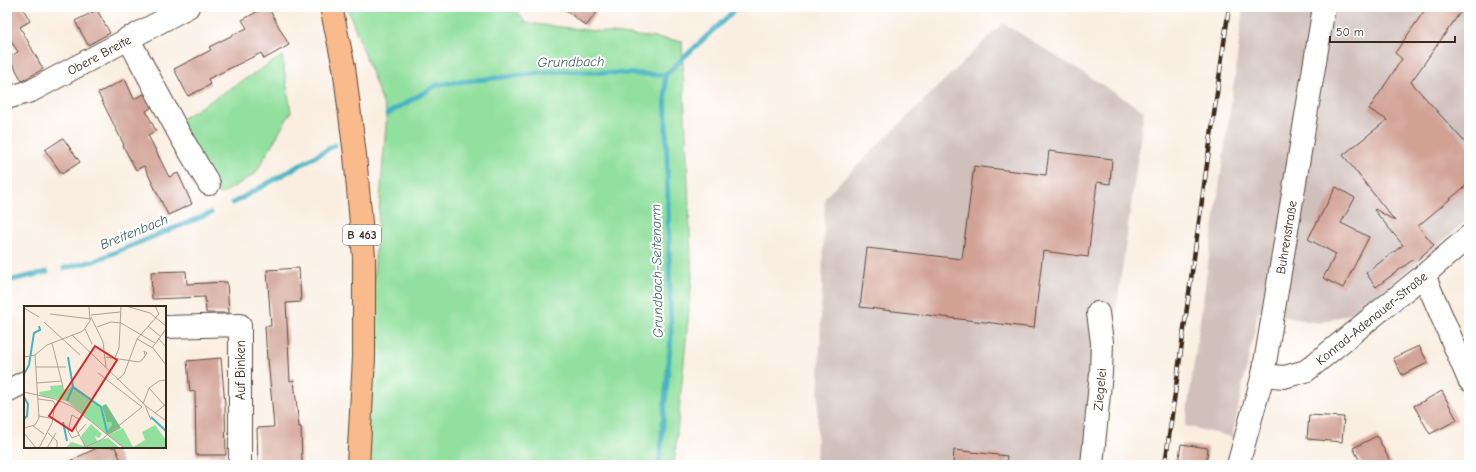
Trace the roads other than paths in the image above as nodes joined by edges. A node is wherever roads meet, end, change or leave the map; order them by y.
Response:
1 (188, 7) edge
2 (332, 7) edge
3 (1324, 7) edge
4 (128, 38) junction
5 (7, 98) edge
6 (209, 184) dead end
7 (1469, 236) edge
8 (1424, 275) junction
9 (1098, 313) dead end
10 (166, 327) edge
11 (1263, 376) junction
12 (1469, 380) edge
13 (24, 382) edge
14 (7, 391) edge
15 (240, 465) edge
16 (358, 465) edge
17 (1092, 465) edge
18 (1238, 465) edge

1 - 4 street, Obere Breite
2 - 16 main road, B 463
3 - 11 street, Buhrenstraße
4 - 5 street, Obere Breite
4 - 6 street
7 - 8 street, Konrad-Adenauer-Straße
8 - 11 street, Konrad-Adenauer-Straße
8 - 12 street
9 - 17 street, Ziegelei
10 - 15 street, Auf Binken
11 - 18 street, Buhrenstraße
13 - 14 street

